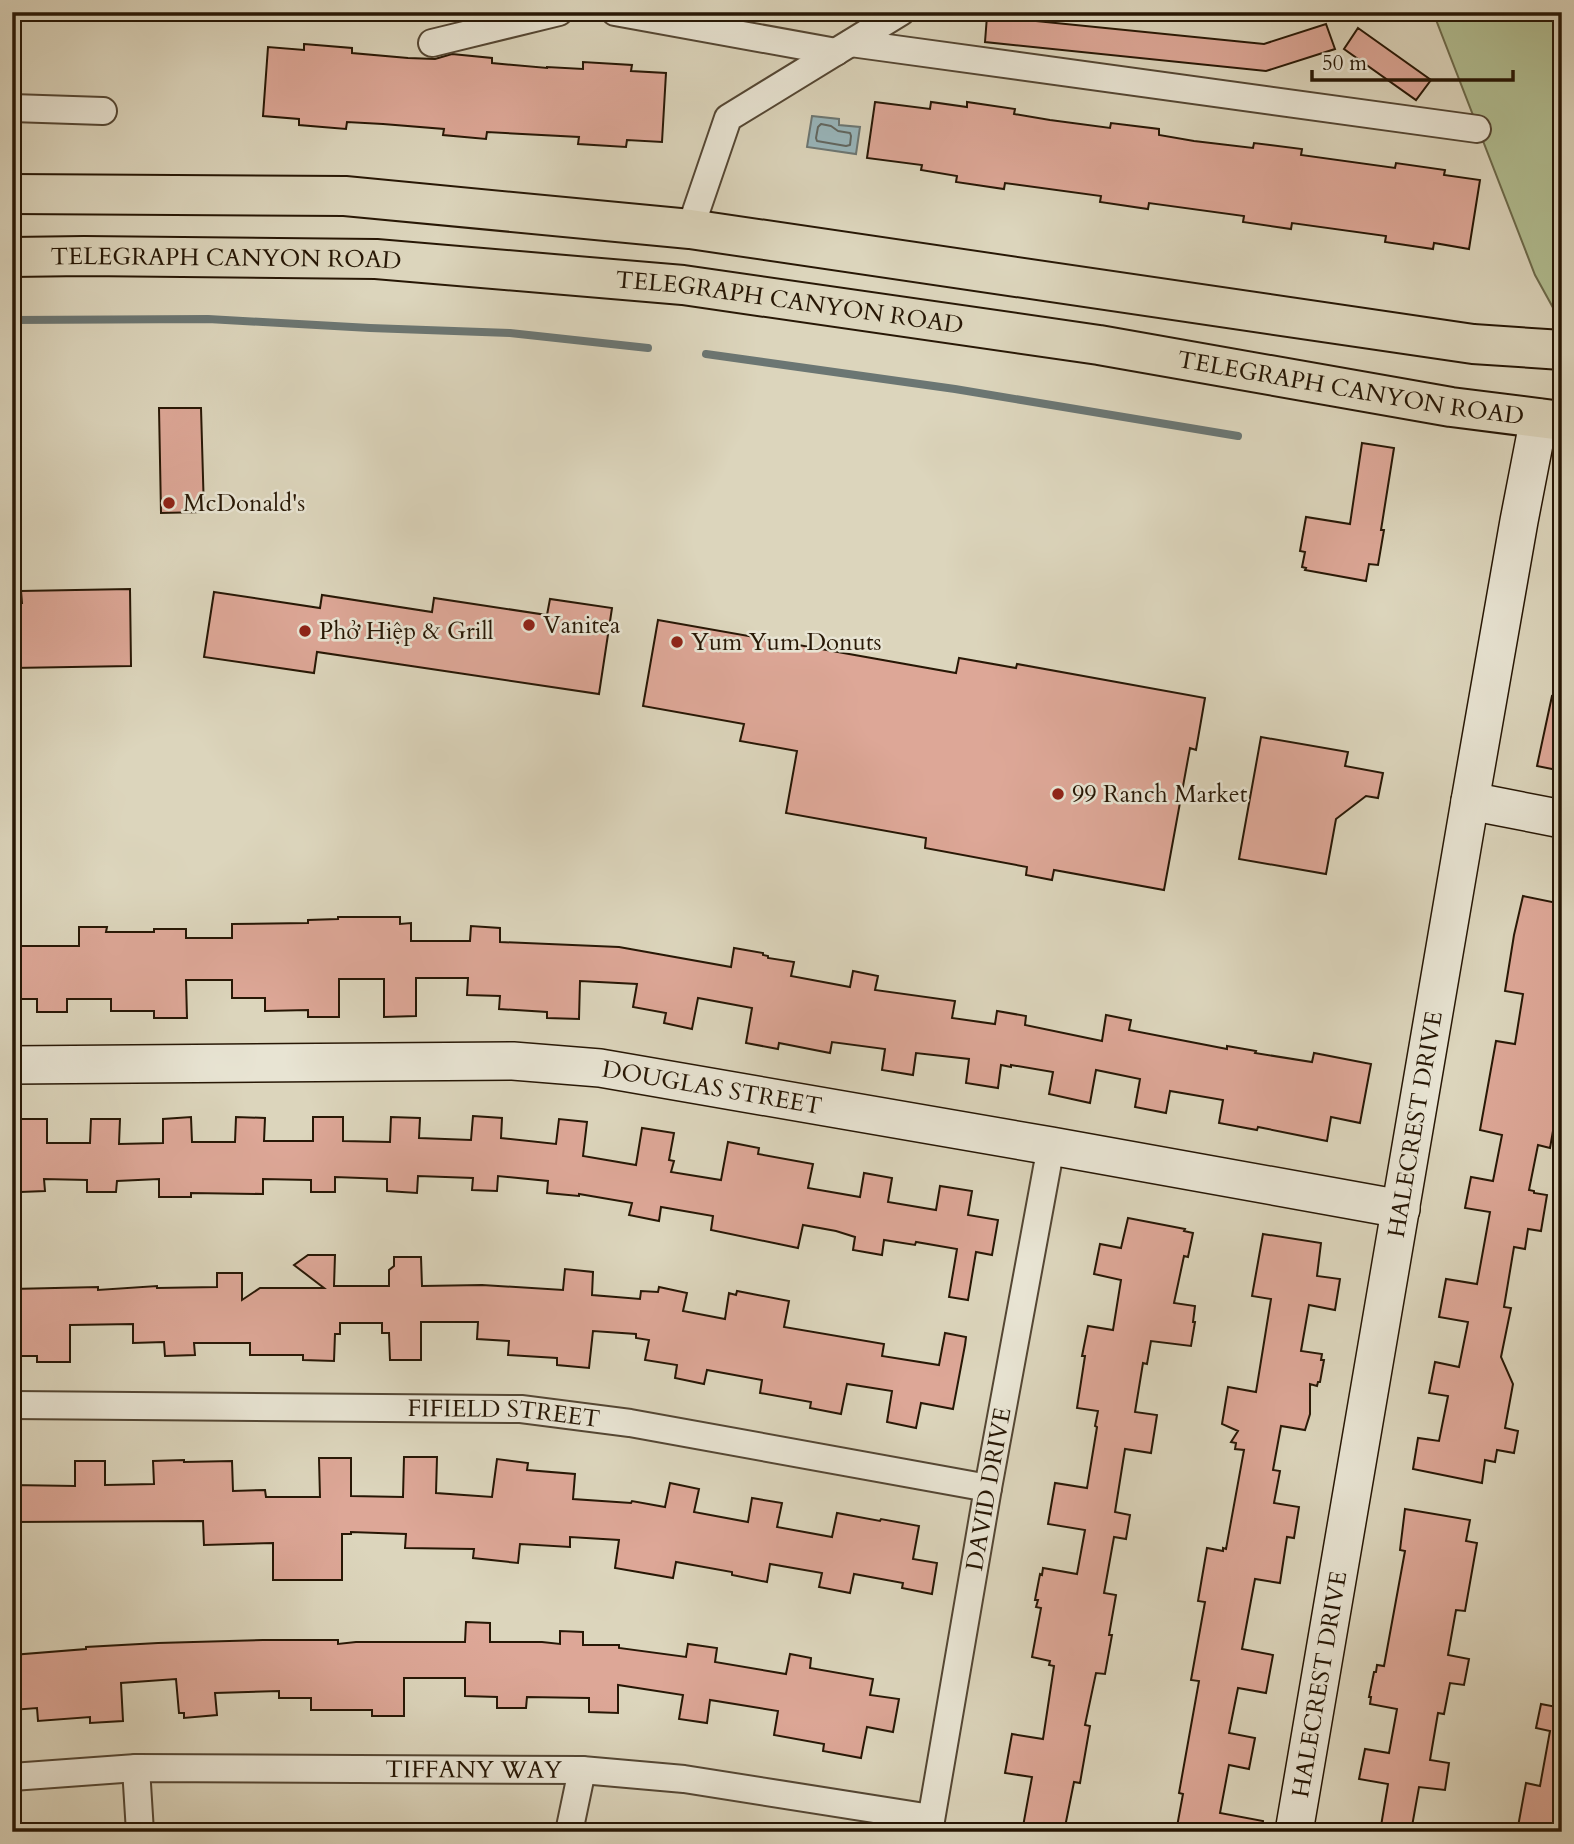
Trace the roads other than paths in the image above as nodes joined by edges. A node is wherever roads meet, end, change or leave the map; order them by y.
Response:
1 (559, 12) edge
2 (615, 12) edge
3 (901, 12) edge
4 (432, 43) dead end
5 (844, 47) junction
6 (12, 108) edge
7 (103, 111) dead end
8 (1477, 129) dead end
9 (12, 194) edge
10 (690, 229) junction
11 (12, 257) edge
12 (1562, 351) edge
13 (1554, 409) edge
14 (1470, 801) junction
15 (1562, 819) edge
16 (12, 1065) edge
17 (1051, 1146) junction
18 (1401, 1209) junction
19 (12, 1405) edge
20 (989, 1488) junction
21 (136, 1768) junction
22 (582, 1770) junction
23 (12, 1777) edge
24 (930, 1825) edge
25 (140, 1832) edge
26 (569, 1832) edge
27 (1294, 1832) edge

1 - 4 street
2 - 5 street
3 - 5 street
5 - 8 street
5 - 10 street
6 - 7 street
9 - 10 main road
10 - 12 main road
11 - 13 main road, TELEGRAPH CANYON ROAD
13 - 14 street, HALECREST DRIVE
14 - 15 street
14 - 18 street, HALECREST DRIVE
16 - 17 street, DOUGLAS STREET
17 - 18 street, DOUGLAS STREET
17 - 20 street, DAVID DRIVE
18 - 27 street, HALECREST DRIVE
19 - 20 street, FIFIELD STREET
20 - 24 street, DAVID DRIVE
21 - 22 street, TIFFANY WAY
21 - 23 street, TIFFANY WAY
21 - 25 street
22 - 24 street, TIFFANY WAY
22 - 26 street

